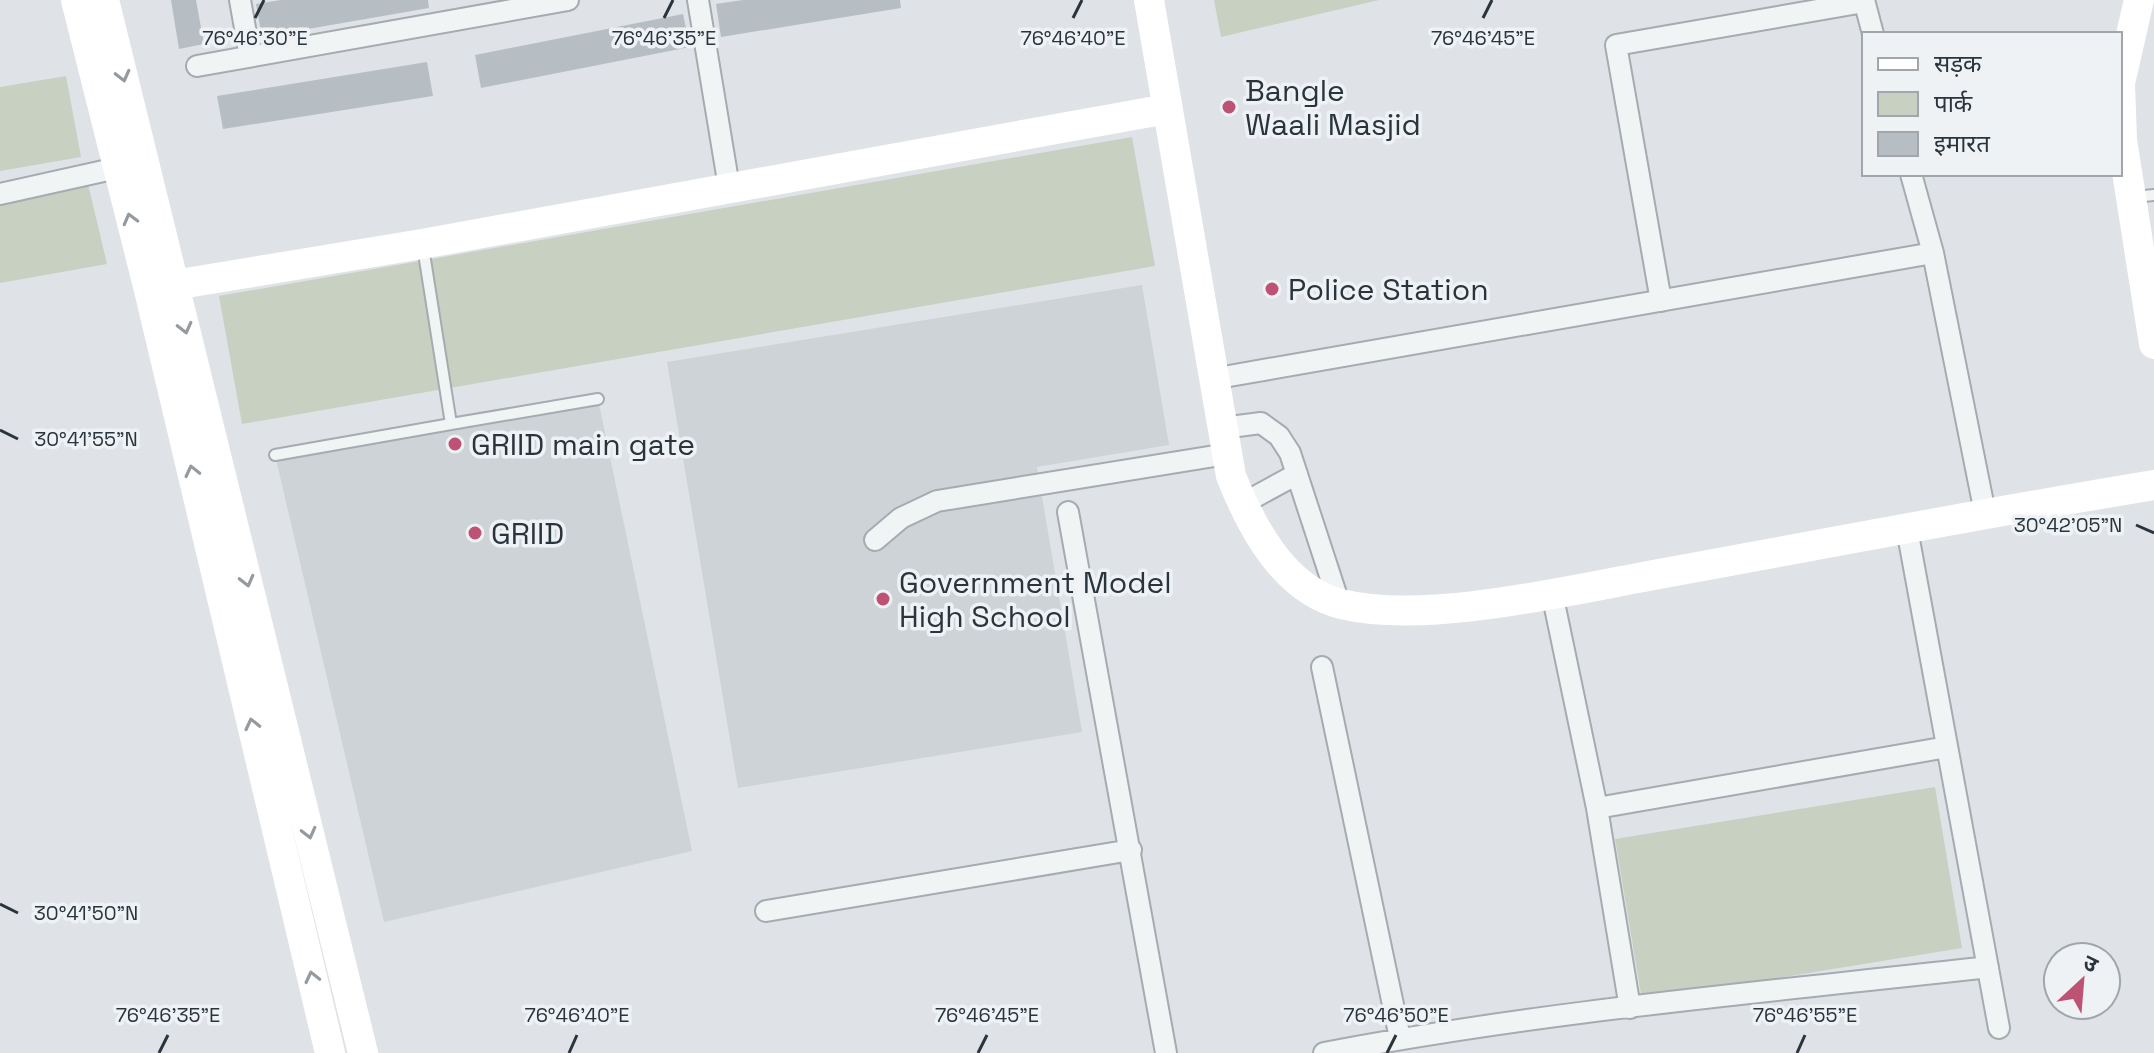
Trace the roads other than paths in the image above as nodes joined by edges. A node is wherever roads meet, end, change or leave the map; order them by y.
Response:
1 (76, 0) edge
2 (104, 0) edge
3 (240, 0) edge
4 (568, 0) edge
5 (698, 0) edge
6 (1149, 0) edge
7 (2139, 0) edge
8 (1864, 1) edge
9 (1872, 32) edge
10 (250, 56) junction
11 (197, 66) dead end
12 (2122, 74) edge
13 (1167, 109) junction
14 (2122, 143) edge
15 (117, 168) junction
16 (1912, 176) edge
17 (729, 187) junction
18 (0, 194) edge
19 (2142, 196) edge
20 (422, 244) junction
21 (1933, 253) junction
22 (174, 285) junction
23 (1661, 301) junction
24 (2154, 344) edge
25 (1212, 379) junction
26 (598, 399) dead end
27 (451, 424) junction
28 (1224, 441) junction
29 (275, 455) dead end
30 (1297, 474) junction
31 (2154, 485) edge
32 (1242, 504) junction
33 (1068, 512) dead end
34 (1985, 513) junction
35 (1907, 529) junction
36 (875, 540) dead end
37 (1552, 593) junction
38 (1339, 603) junction
39 (1322, 667) dead end
40 (1947, 747) junction
41 (1597, 808) junction
42 (1131, 850) junction
43 (766, 911) dead end
44 (1988, 967) junction
45 (1630, 1008) junction
46 (1999, 1028) dead end
47 (1400, 1038) junction
48 (330, 1053) edge
49 (363, 1053) edge
50 (1166, 1053) edge
51 (1324, 1053) edge

1 - 15 street
2 -> 22 street
3 - 10 street
4 - 10 street
5 - 17 street
6 - 13 street
7 - 12 street
8 - 9 street
8 - 23 street
10 - 11 street
13 - 17 street
13 - 25 street
14 - 19 street
15 - 18 street
48 -> 15 street
16 - 21 street
17 - 20 street
19 - 24 street
20 - 22 street
20 - 27 lane
21 - 23 street
21 - 34 street
22 -> 49 street
23 - 25 street
25 - 28 street
26 - 27 lane
27 - 29 lane
28 - 30 street
28 - 32 street
28 - 36 street
30 - 32 street
30 - 38 street
31 - 34 street
32 - 38 street
33 - 42 street
34 - 35 street
35 - 37 street
35 - 40 street
37 - 38 street
37 - 41 street
39 - 47 street
40 - 41 street
40 - 44 street
41 - 45 street
42 - 43 street
42 - 50 street
44 - 45 street
44 - 46 street
45 - 47 street
47 - 51 street

